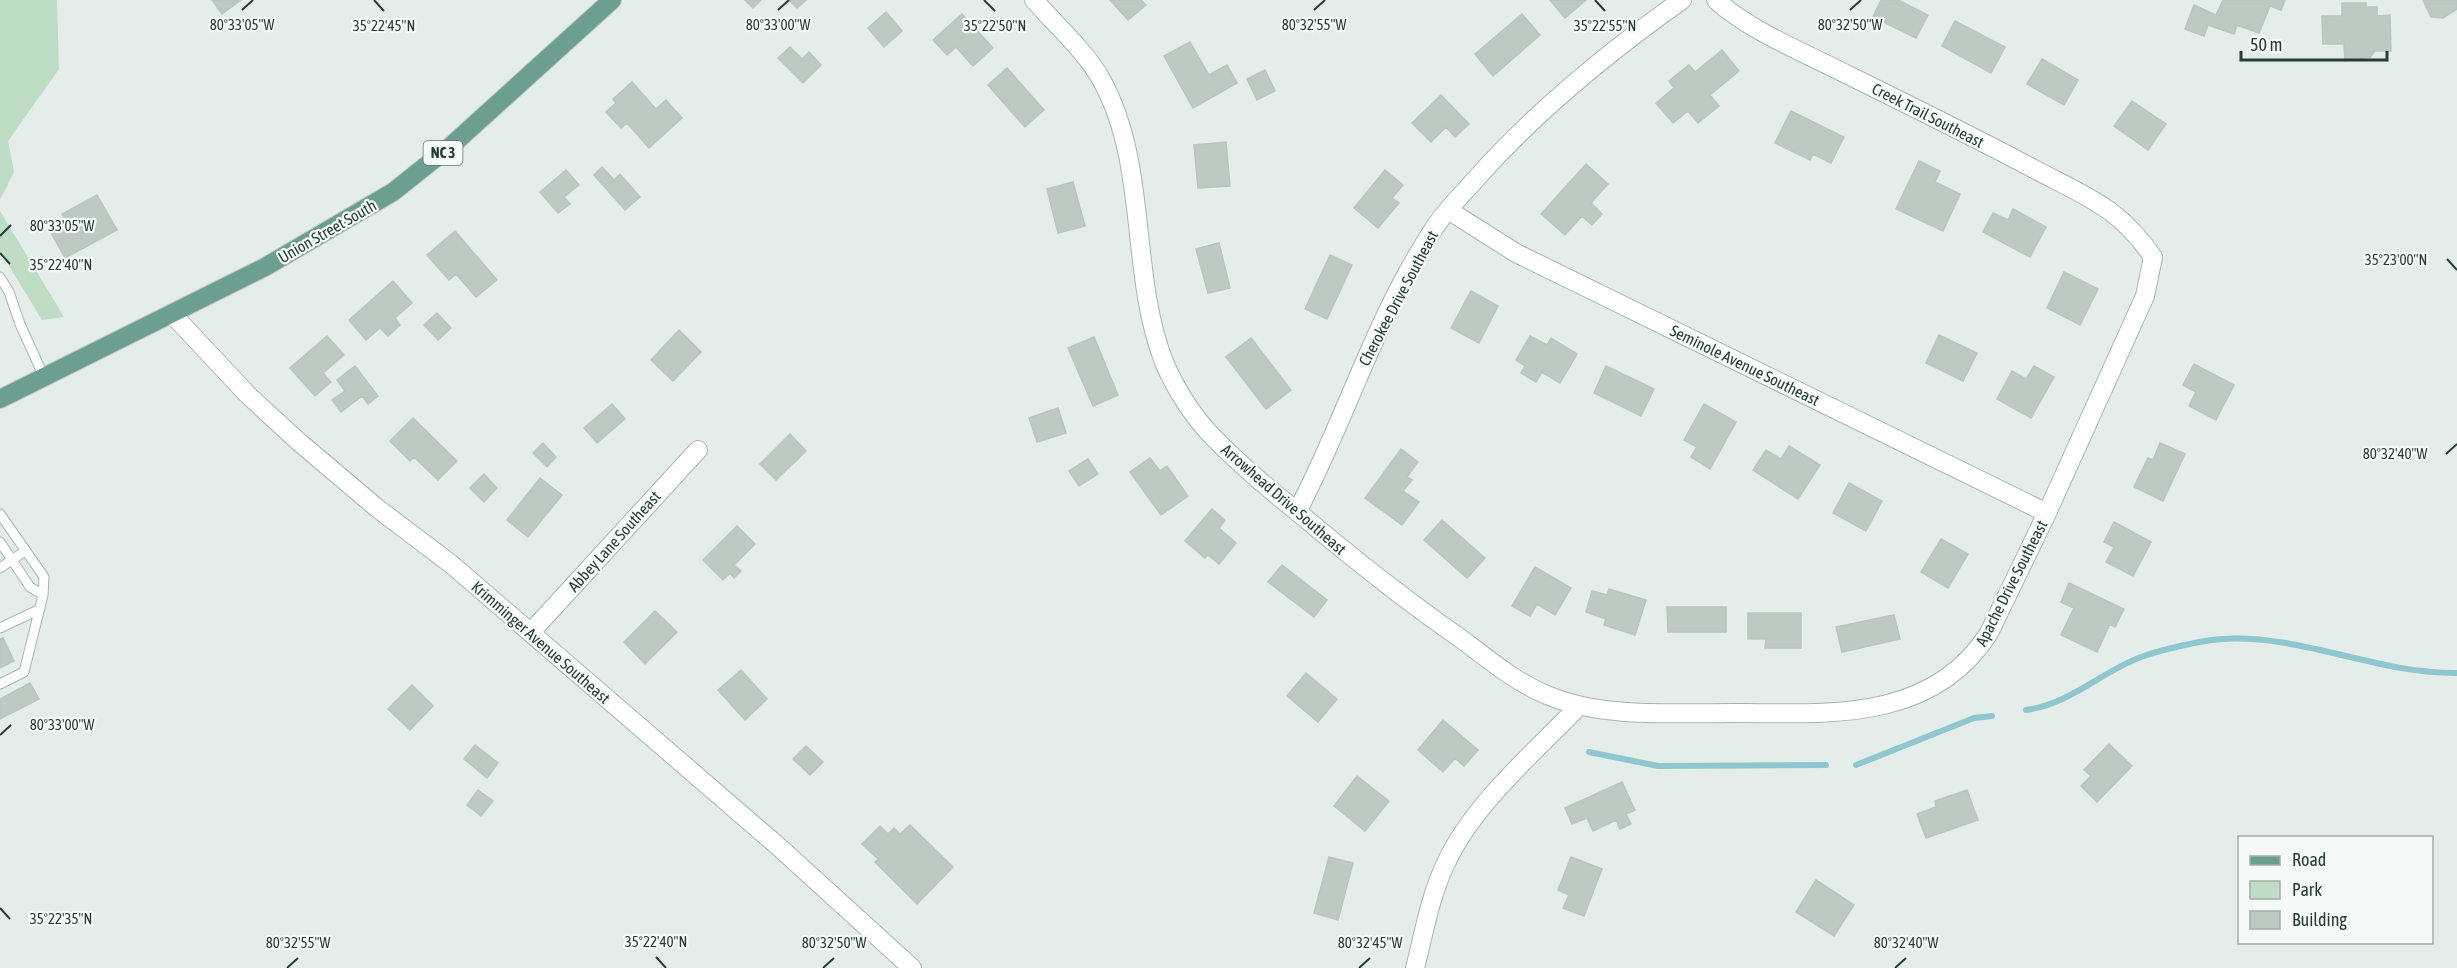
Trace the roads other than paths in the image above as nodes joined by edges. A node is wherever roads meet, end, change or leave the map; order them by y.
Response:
1 (612, 0) edge
2 (1034, 0) edge
3 (1682, 0) edge
4 (1716, 0) edge
5 (1448, 210) junction
6 (2137, 234) joint
7 (0, 278) edge
8 (172, 314) junction
9 (44, 377) junction
10 (0, 399) edge
11 (698, 450) dead end
12 (1297, 512) junction
13 (2047, 513) junction
14 (0, 514) edge
15 (0, 542) edge
16 (25, 551) junction
17 (12, 560) junction
18 (0, 568) edge
19 (43, 595) junction
20 (39, 609) junction
21 (0, 628) edge
22 (531, 632) junction
23 (0, 684) edge
24 (1579, 706) junction
25 (912, 968) edge
26 (1415, 968) edge

1 - 8 main road, Union Street South / NC 3
2 - 12 street, Arrowhead Drive Southeast
3 - 5 street, Cherokee Drive Southeast
4 - 6 street, Creek Trail Southeast
5 - 12 street, Cherokee Drive Southeast
5 - 13 street, Seminole Avenue Southeast
6 - 13 street, Apache Drive Southeast
7 - 9 lane
8 - 9 main road, Union Street South / NC 3
8 - 22 street, Krimminger Avenue Southeast
9 - 10 main road, Union Street South / NC 3
11 - 22 street, Abbey Lane Southeast
12 - 24 street, Arrowhead Drive Southeast
13 - 24 street, Apache Drive Southeast
14 - 16 lane
15 - 17 lane
16 - 17 lane
16 - 19 lane
17 - 18 lane
17 - 19 lane
19 - 20 lane
20 - 21 lane
20 - 23 lane
22 - 25 street, Krimminger Avenue Southeast
24 - 26 street

